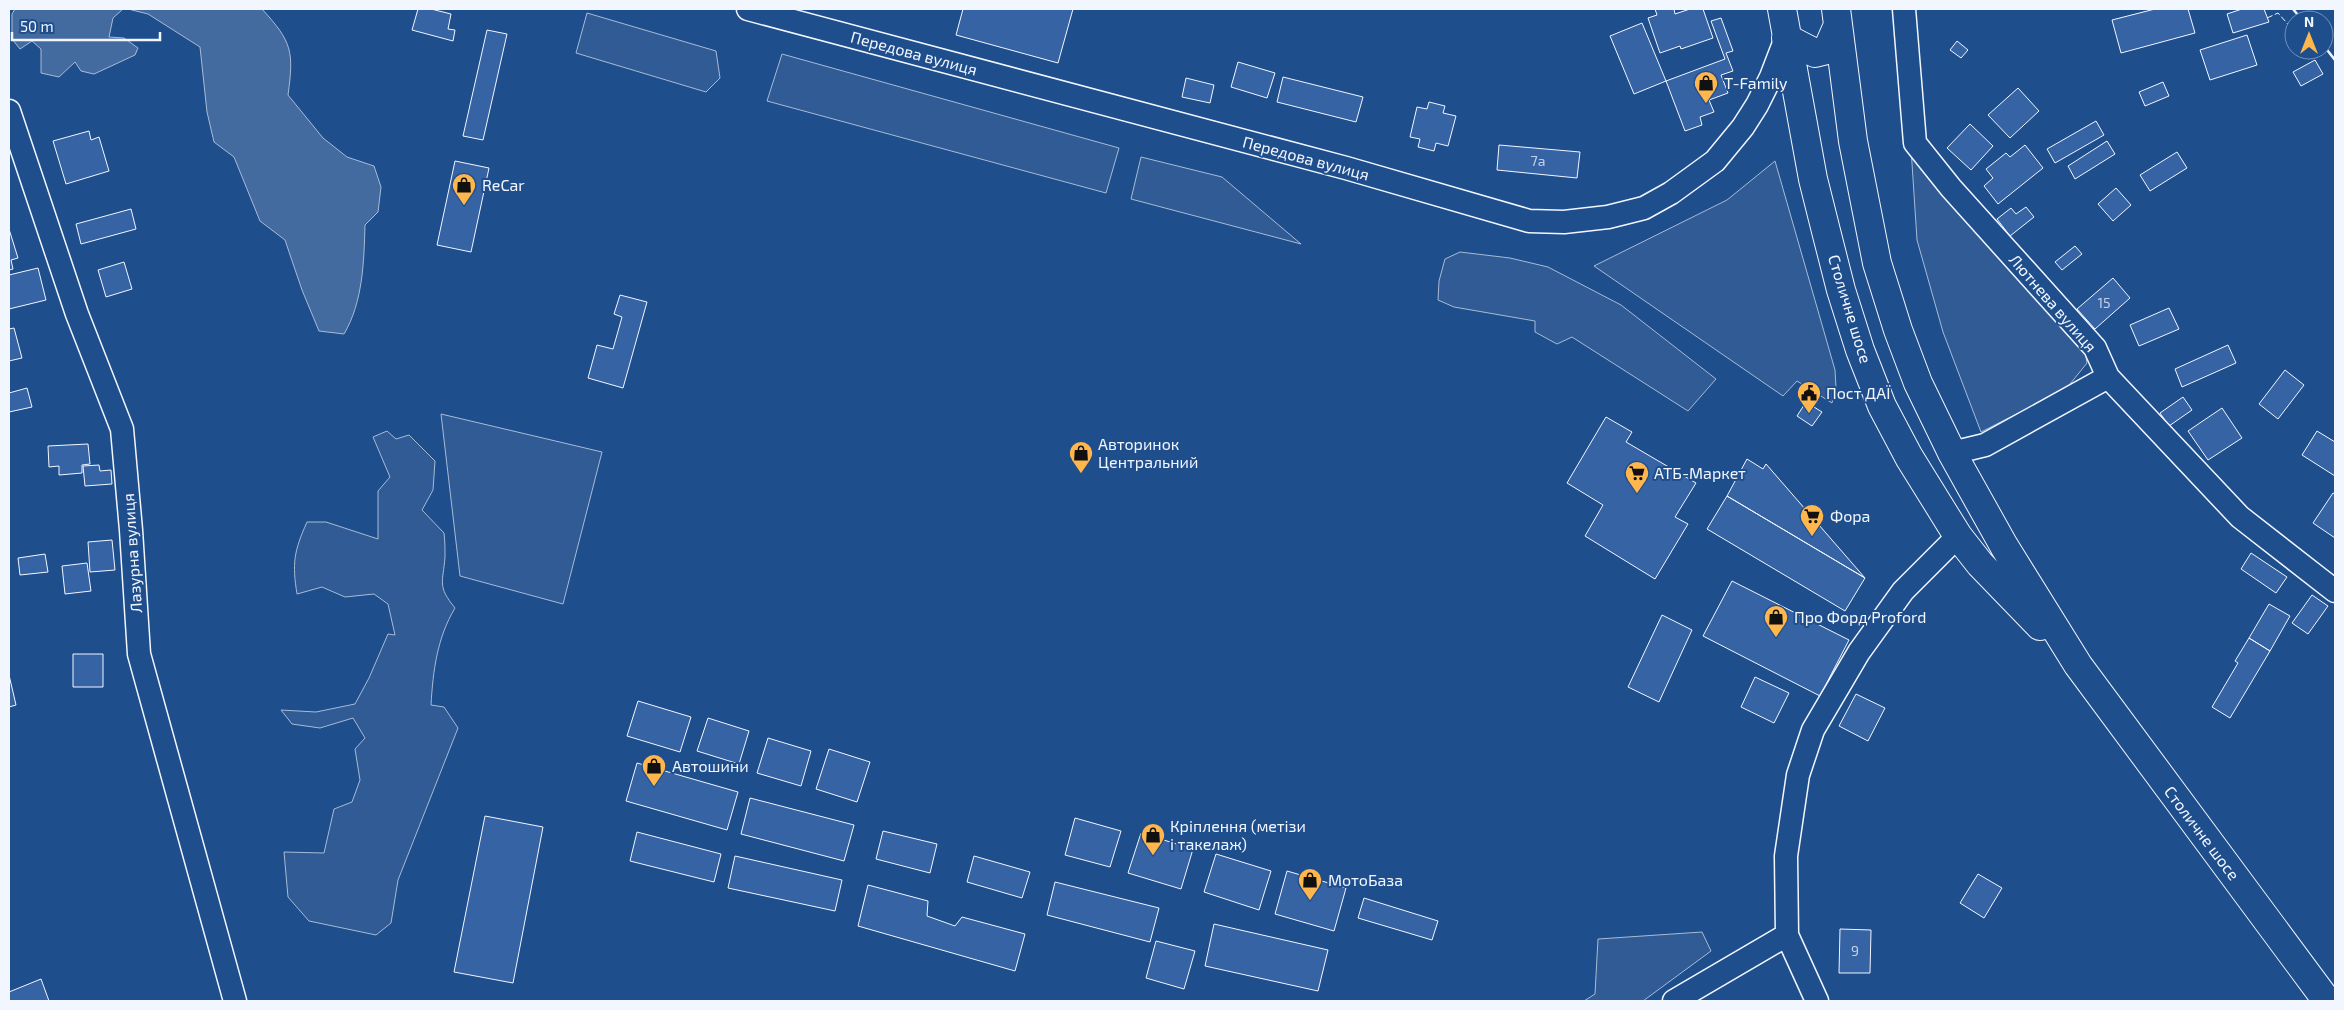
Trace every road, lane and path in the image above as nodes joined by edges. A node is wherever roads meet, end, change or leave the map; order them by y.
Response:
1 (748, 9) edge
2 (1782, 9) edge
3 (1904, 9) edge
4 (1837, 17) edge
5 (1786, 38) junction
6 (9, 112) edge
7 (2108, 377) junction
8 (1952, 453) junction
9 (1958, 536) junction
10 (2335, 591) edge
11 (2078, 665) junction
12 (1787, 935) junction
13 (235, 1001) edge
14 (1674, 1001) edge
15 (1817, 1001) edge
16 (2327, 1001) edge

1 - 5 street, Передова вулиця
2 - 5 main road, Столичне шосе
3 - 7 street, Лютнева вулиця
4 - 5 main road
4 - 8 main road, Столичне шосе
5 - 9 main road, Столичне шосе
6 - 13 street, Лазурна вулиця
7 - 8 street
7 - 10 street, Лютнева вулиця
8 - 11 main road, Столичне шосе
9 - 11 main road, Столичне шосе
9 - 12 street
11 - 16 main road, Столичне шосе
12 - 14 street
12 - 15 street

